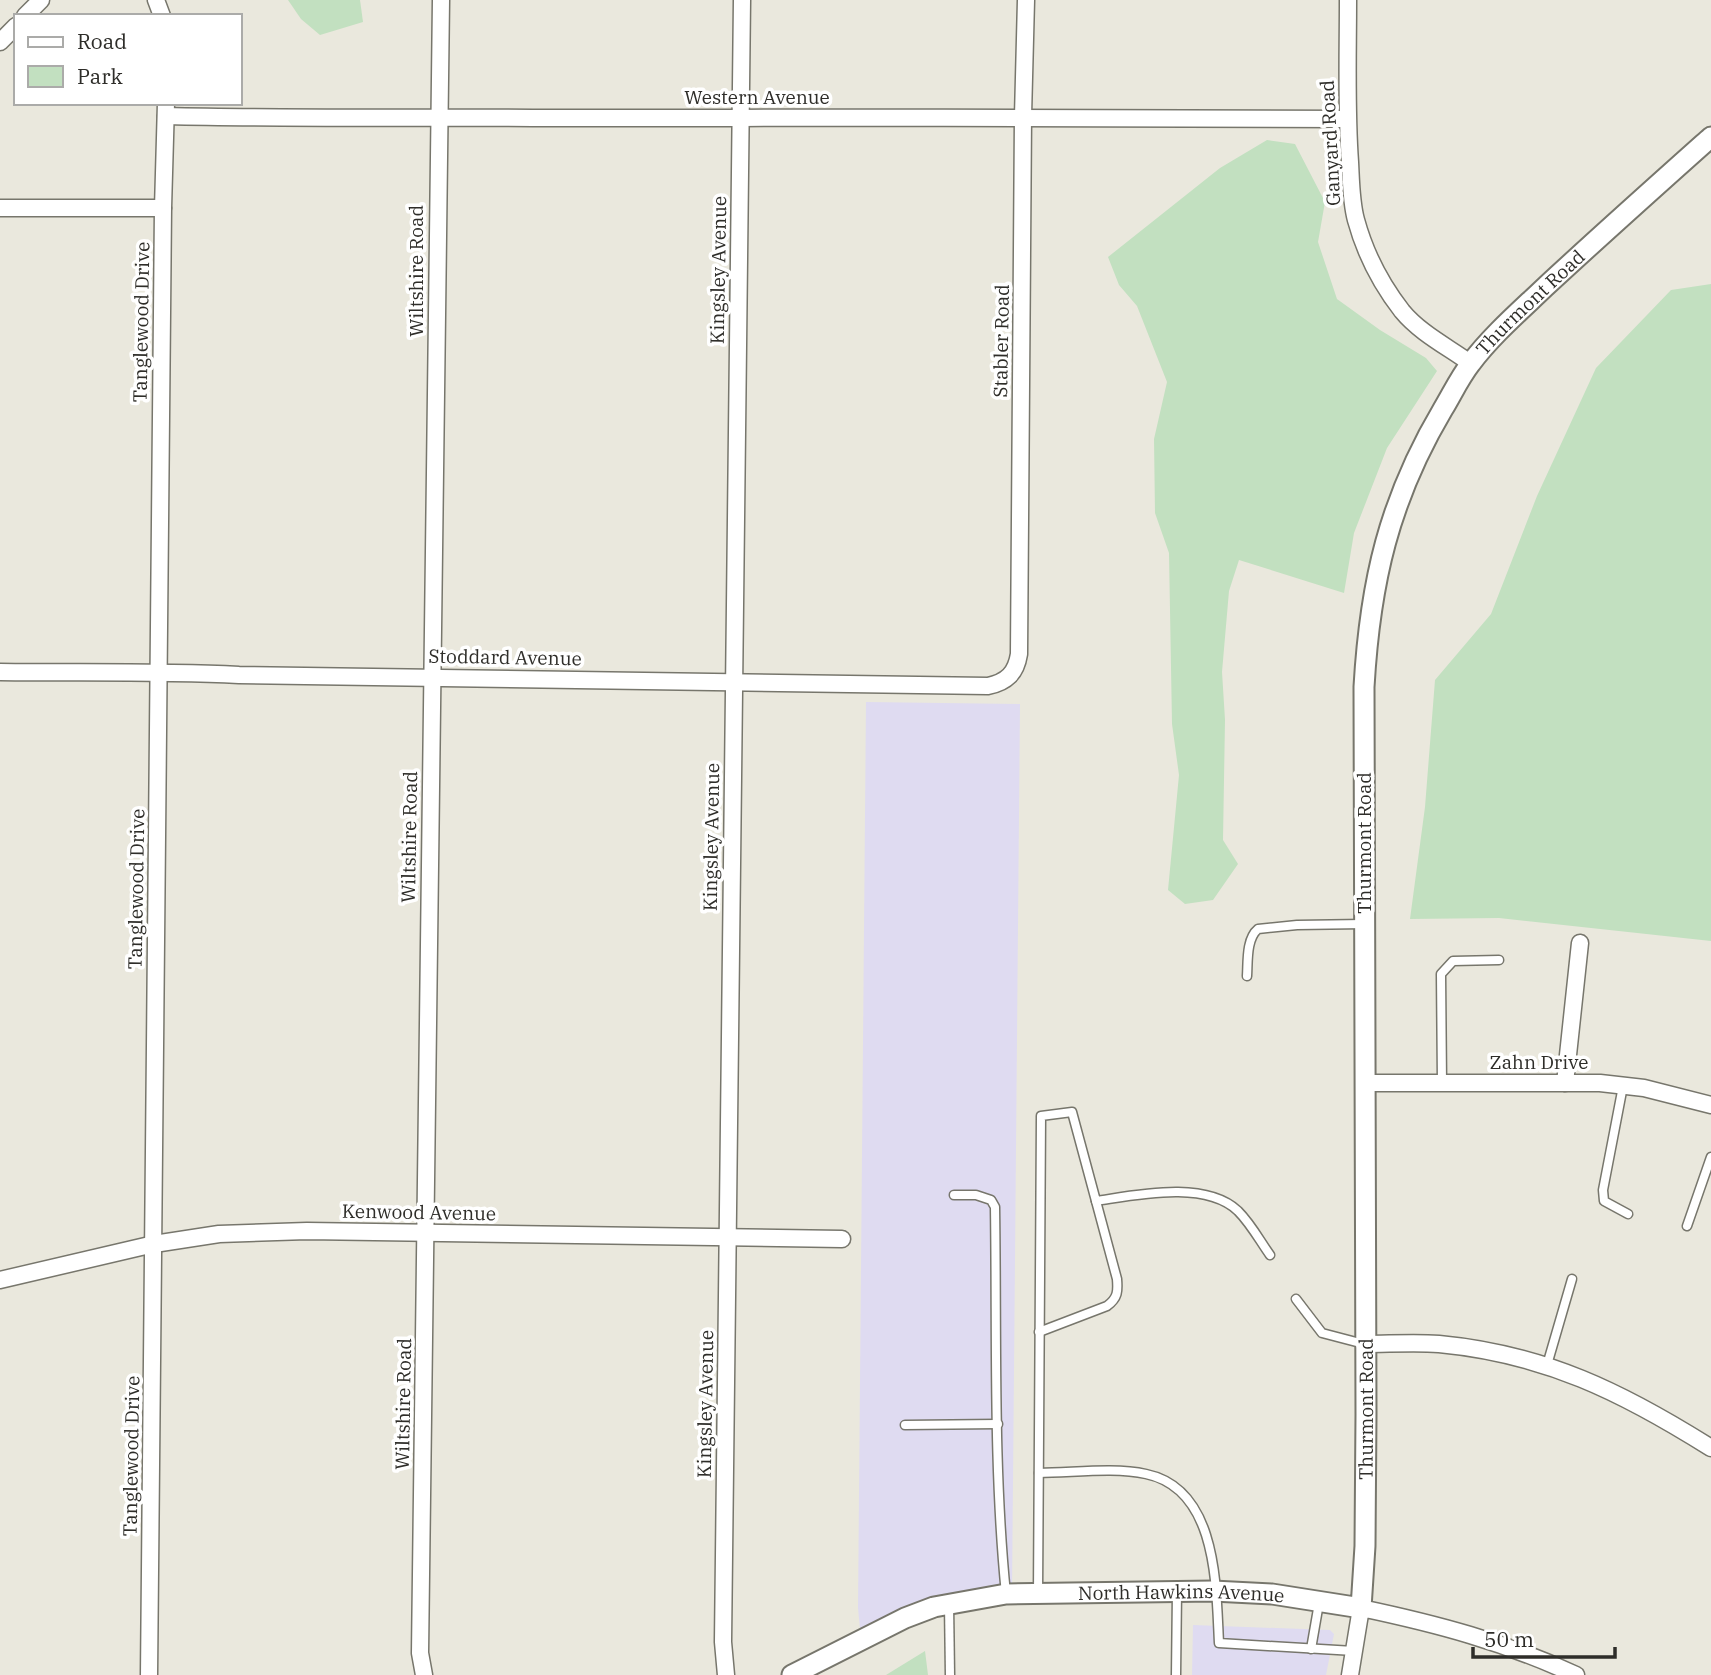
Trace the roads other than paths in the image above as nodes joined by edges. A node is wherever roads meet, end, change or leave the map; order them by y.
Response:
1 (41, 0) edge
2 (441, 0) edge
3 (742, 0) edge
4 (1026, 0) edge
5 (1348, 0) edge
6 (27, 14) edge
7 (14, 28) edge
8 (0, 41) edge
9 (166, 110) edge
10 (1023, 116) junction
11 (438, 118) junction
12 (741, 118) junction
13 (1347, 120) junction
14 (1711, 137) edge
15 (0, 208) edge
16 (163, 208) junction
17 (1471, 363) junction
18 (159, 671) junction
19 (0, 672) edge
20 (432, 676) junction
21 (1007, 678) joint
22 (734, 682) junction
23 (1364, 924) junction
24 (1580, 943) dead end
25 (1499, 960) dead end
26 (1247, 976) dead end
27 (1364, 1083) junction
28 (1442, 1083) junction
29 (1566, 1083) junction
30 (1623, 1086) junction
31 (1711, 1105) edge
32 (1711, 1157) edge
33 (954, 1195) dead end
34 (1096, 1201) junction
35 (1628, 1214) dead end
36 (1687, 1226) dead end
37 (426, 1233) junction
38 (728, 1238) junction
39 (842, 1240) dead end
40 (154, 1244) junction
41 (1270, 1255) dead end
42 (1572, 1279) dead end
43 (0, 1280) edge
44 (1296, 1299) dead end
45 (1039, 1332) junction
46 (1364, 1344) junction
47 (1547, 1365) junction
48 (998, 1424) junction
49 (905, 1425) dead end
50 (1711, 1448) edge
51 (1039, 1473) junction
52 (1217, 1591) junction
53 (1177, 1592) junction
54 (1006, 1594) junction
55 (1038, 1594) junction
56 (1319, 1600) junction
57 (949, 1604) junction
58 (1361, 1608) junction
59 (1311, 1649) junction
60 (1354, 1651) junction
61 (149, 1675) edge
62 (424, 1675) edge
63 (726, 1675) edge
64 (792, 1675) edge
65 (950, 1675) edge
66 (1176, 1675) edge
67 (1350, 1675) edge
68 (1576, 1675) edge

1 - 6 street
2 - 11 street, Wiltshire Road
3 - 12 street, Kingsley Avenue
4 - 10 street, Stabler Road
5 - 13 street, Ganyard Road
7 - 8 street
9 - 11 street, Western Avenue
9 - 16 street, Tanglewood Drive
10 - 12 street, Western Avenue
10 - 13 street, Western Avenue
10 - 21 street, Stabler Road
11 - 12 street, Western Avenue
11 - 20 street, Wiltshire Road
12 - 22 street, Kingsley Avenue
13 - 17 street, Ganyard Road
14 - 17 street, Thurmont Road
15 - 16 street
16 - 18 street, Tanglewood Drive
17 - 23 street, Thurmont Road
18 - 19 street, Stoddard Avenue
18 - 20 street, Stoddard Avenue
18 - 40 street, Tanglewood Drive
20 - 22 street, Stoddard Avenue
20 - 37 street, Wiltshire Road
21 - 22 street, Stoddard Avenue
22 - 38 street, Kingsley Avenue
23 - 26 lane
23 - 27 street, Thurmont Road
24 - 29 street
25 - 28 lane
27 - 28 street, Zahn Drive
27 - 46 street, Thurmont Road
28 - 29 street, Zahn Drive
29 - 30 street, Zahn Drive
30 - 31 street, Zahn Drive
30 - 35 lane
32 - 36 lane
33 - 48 lane
34 - 41 lane
34 - 45 lane
34 - 45 lane
37 - 38 street, Kenwood Avenue
37 - 40 street, Kenwood Avenue
37 - 62 street, Wiltshire Road
38 - 39 street, Kenwood Avenue
38 - 63 street, Kingsley Avenue
40 - 43 street, Kenwood Avenue
40 - 61 street, Tanglewood Drive
42 - 47 lane
44 - 46 lane
45 - 51 lane
46 - 47 street
46 - 58 street, Thurmont Road
47 - 50 street
48 - 49 lane
48 - 54 lane
51 - 52 lane
51 - 55 lane
52 - 53 street, North Hawkins Avenue
52 - 56 street, North Hawkins Avenue
52 - 59 lane
53 - 55 street, North Hawkins Avenue
53 - 66 lane
54 - 55 street, North Hawkins Avenue
54 - 57 street, North Hawkins Avenue
56 - 58 street, North Hawkins Avenue
56 - 59 lane
57 - 64 street, North Hawkins Avenue
57 - 65 lane
58 - 60 street, Thurmont Road
58 - 68 street, North Hawkins Avenue
59 - 60 lane
60 - 67 street, Thurmont Road

